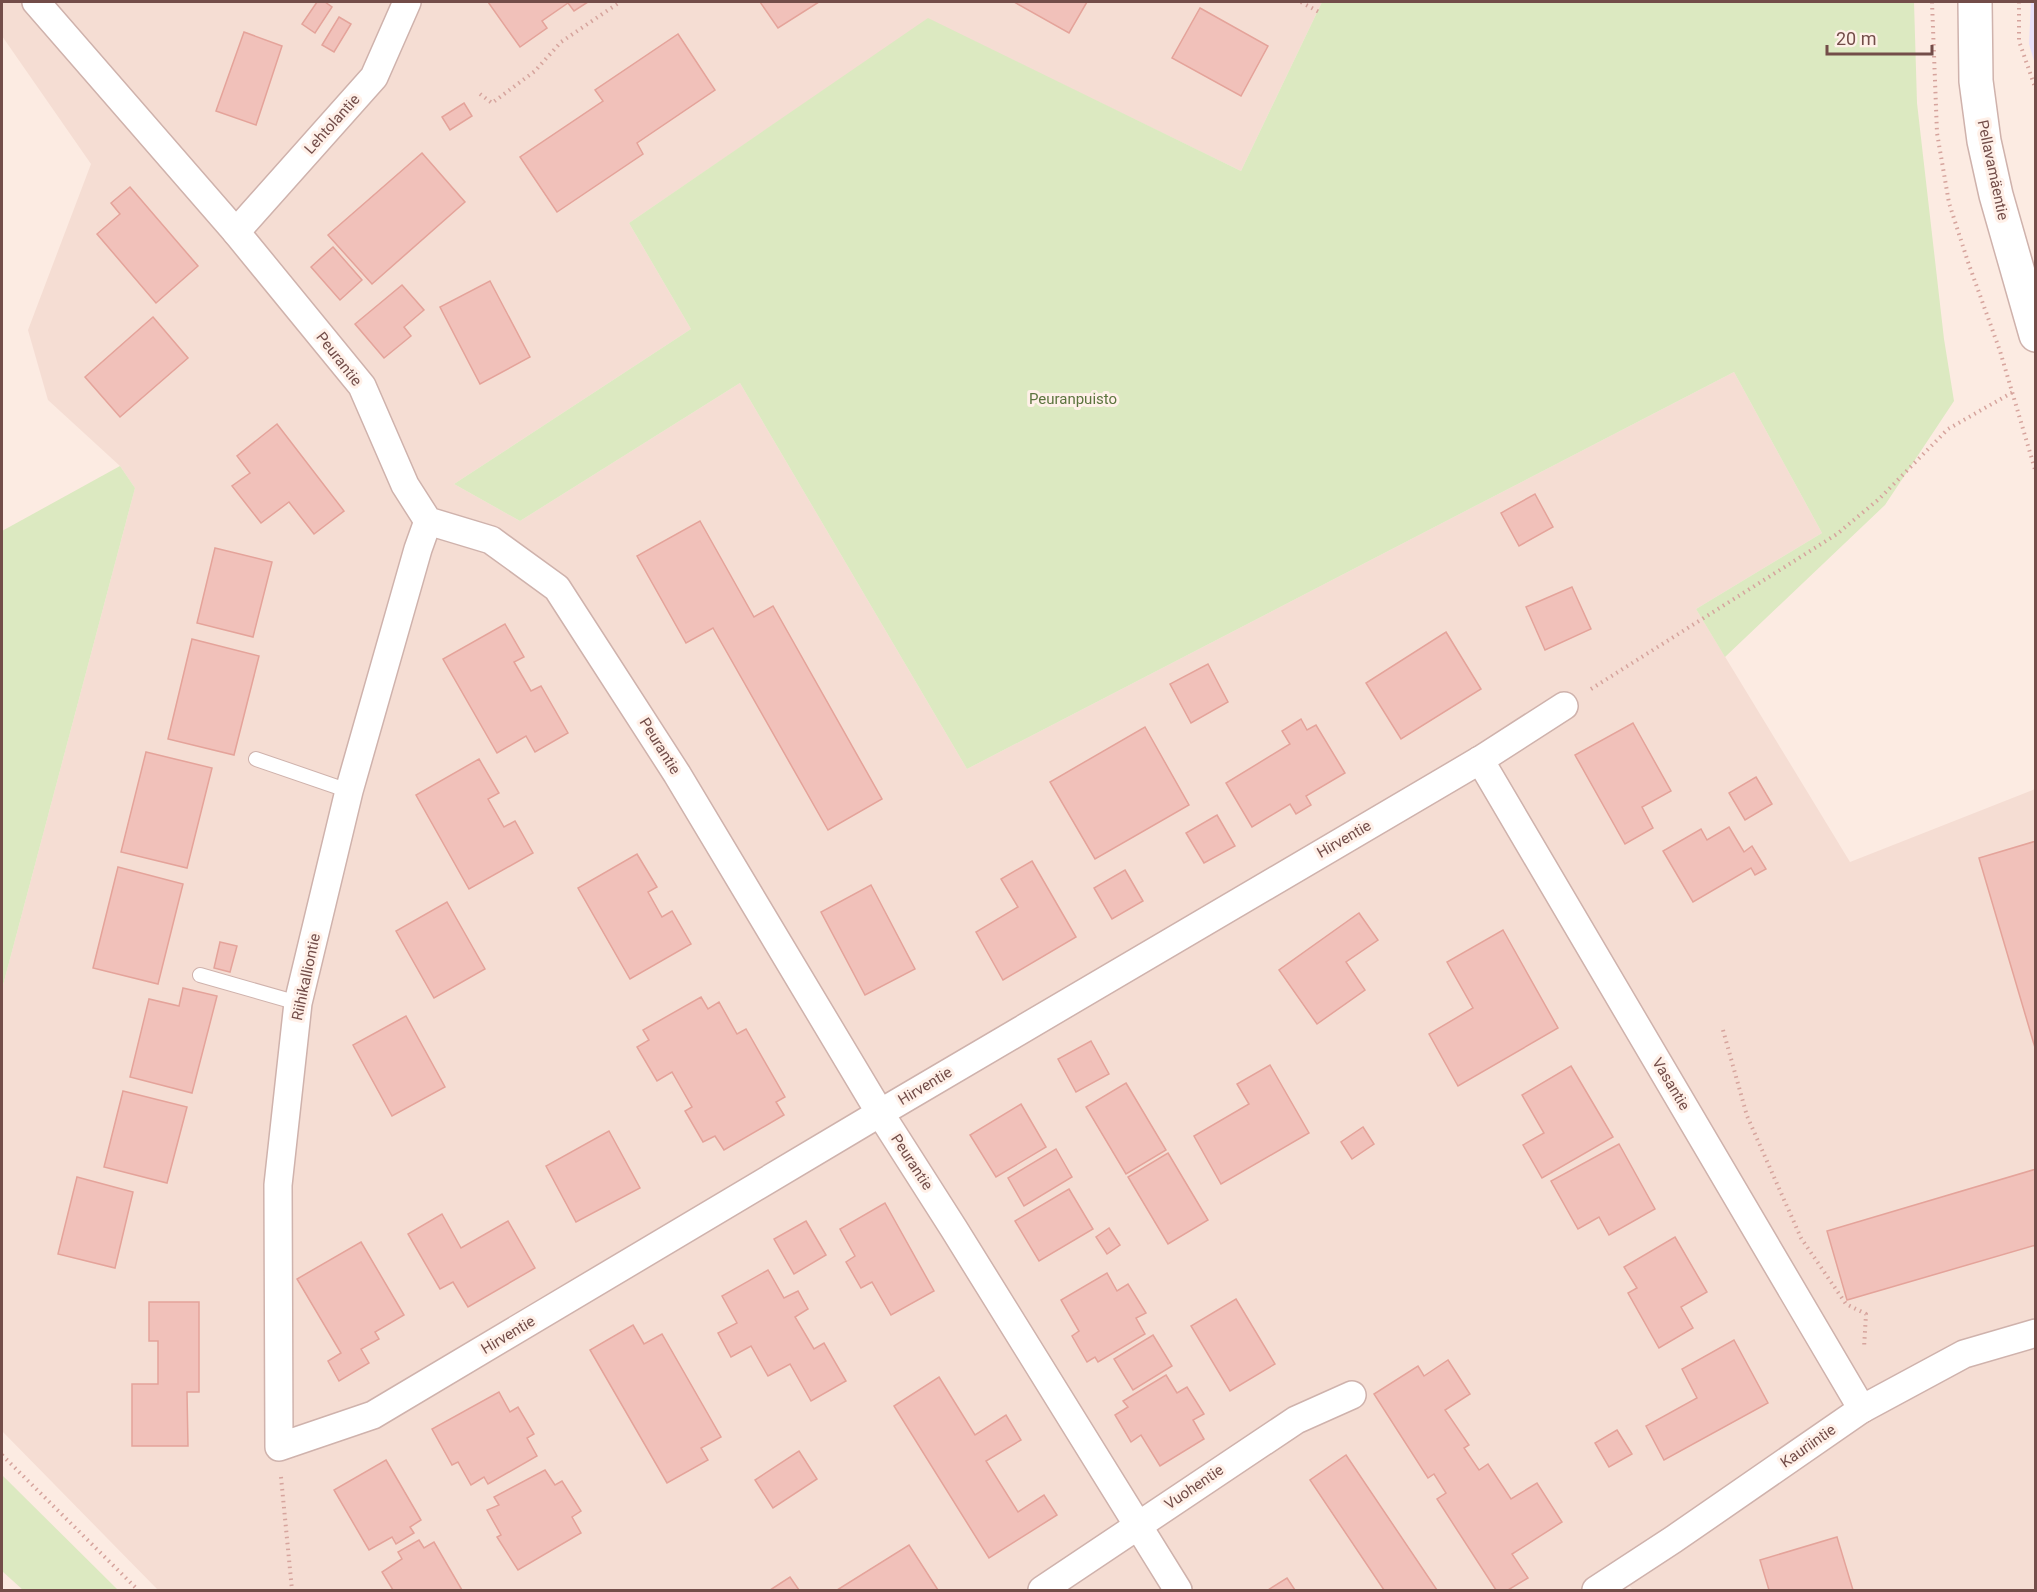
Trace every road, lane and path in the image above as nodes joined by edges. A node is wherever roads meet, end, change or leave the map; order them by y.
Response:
1 (36, 2) edge
2 (407, 2) edge
3 (620, 2) edge
4 (1301, 2) edge
5 (1975, 2) edge
6 (2019, 2) edge
7 (1319, 12) dead end
8 (2036, 90) edge
9 (480, 94) dead end
10 (236, 232) junction
11 (2036, 335) edge
12 (2036, 472) edge
13 (428, 521) junction
14 (1564, 706) joint
15 (256, 759) dead end
16 (1480, 759) junction
17 (348, 791) junction
18 (200, 975) dead end
19 (297, 1004) junction
20 (1724, 1030) dead end
21 (880, 1113) junction
22 (1866, 1314) dead end
23 (2036, 1333) edge
24 (1352, 1395) dead end
25 (1862, 1408) junction
26 (279, 1447) junction
27 (2, 1455) edge
28 (1137, 1526) junction
29 (138, 1590) edge
30 (292, 1590) edge
31 (1042, 1590) edge
32 (1178, 1590) edge
33 (1596, 1590) edge

1 - 10 street, Peurantie
2 - 10 street, Lehtolantie
3 - 9 path
4 - 7 path
5 - 11 street, Pellavamäentie
6 - 8 path
10 - 13 street, Peurantie
12 - 14 path
13 - 17 street, Riihikalliontie
13 - 21 street, Peurantie
14 - 16 street, Hirventie
15 - 17 lane
16 - 21 street, Hirventie
16 - 25 street, Vasantie
17 - 19 street, Riihikalliontie
18 - 19 lane
19 - 26 street, Riihikalliontie
20 - 22 path
21 - 26 street, Hirventie
21 - 28 street, Peurantie
23 - 25 street, Kauriintie
24 - 28 street, Vuohentie
25 - 33 street, Kauriintie
26 - 30 path
27 - 29 path
28 - 31 street, Vuohentie
28 - 32 street, Peurantie

